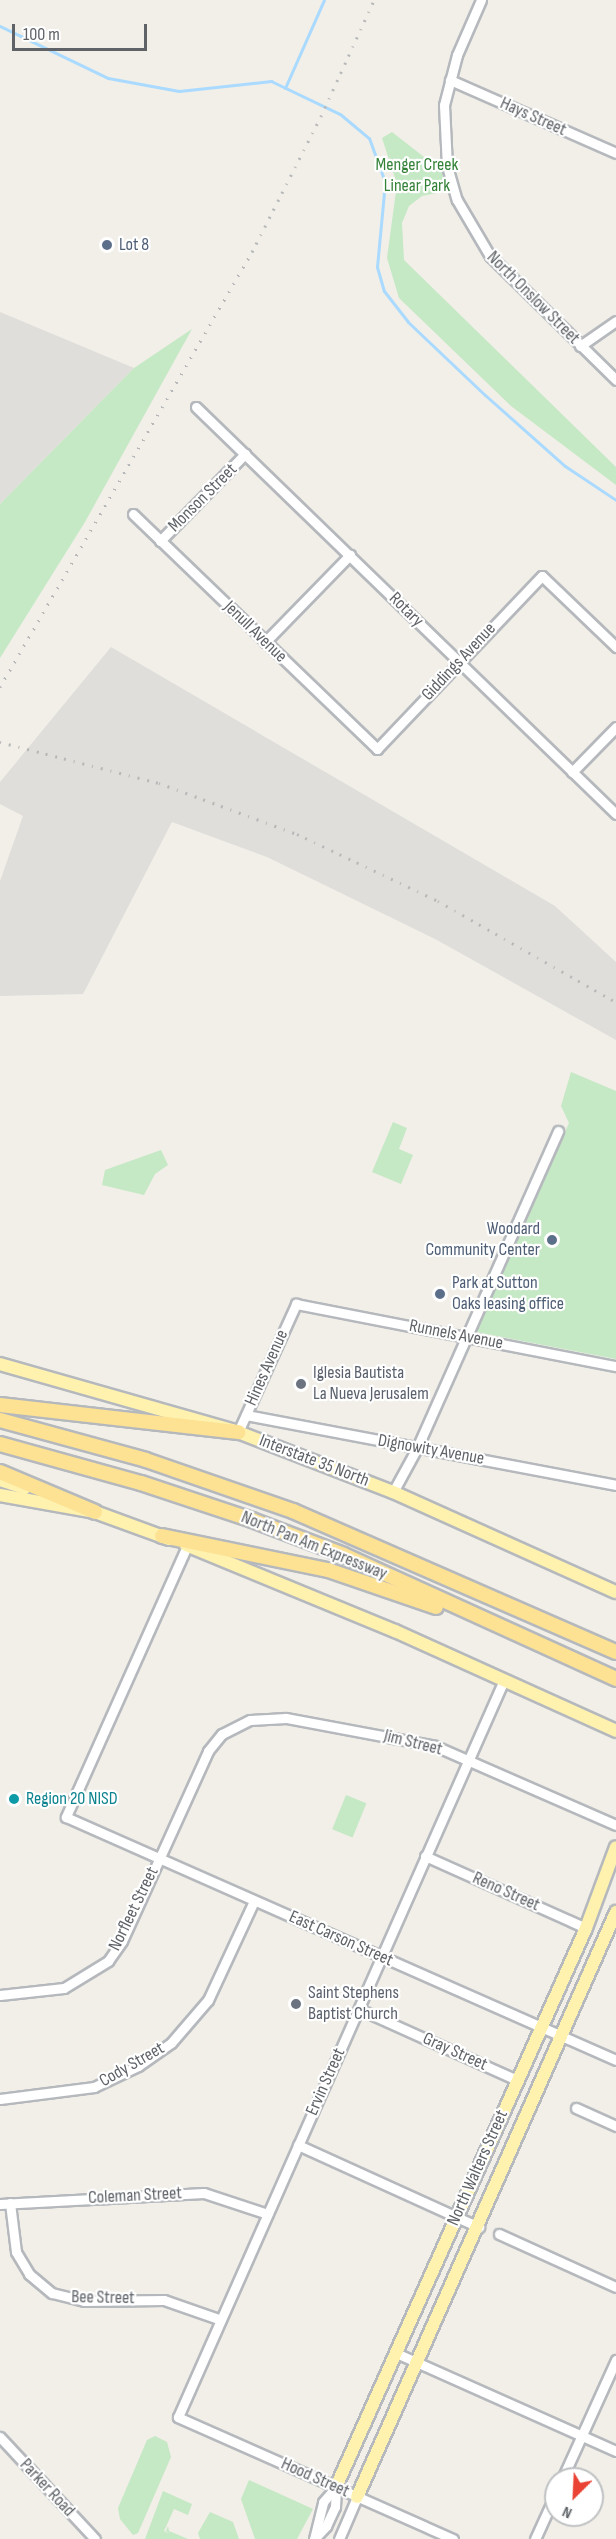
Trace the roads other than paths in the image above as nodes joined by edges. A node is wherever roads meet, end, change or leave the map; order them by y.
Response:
1 (481, 0) edge
2 (450, 80) junction
3 (616, 153) edge
4 (616, 321) edge
5 (580, 346) junction
6 (616, 380) edge
7 (196, 407) dead end
8 (245, 454) junction
9 (133, 514) dead end
10 (160, 541) junction
11 (350, 555) junction
12 (265, 642) junction
13 (616, 647) edge
14 (459, 662) junction
15 (616, 727) edge
16 (377, 749) joint
17 (572, 772) junction
18 (616, 814) edge
19 (558, 1131) dead end
20 (296, 1304) joint
21 (466, 1338) junction
22 (0, 1364) edge
23 (616, 1366) edge
24 (0, 1405) edge
25 (246, 1415) junction
26 (0, 1420) edge
27 (238, 1432) junction
28 (0, 1444) edge
29 (417, 1448) junction
30 (0, 1472) edge
31 (0, 1480) edge
32 (616, 1485) edge
33 (393, 1492) junction
34 (0, 1495) edge
35 (95, 1512) junction
36 (162, 1536) junction
37 (187, 1546) junction
38 (616, 1592) edge
39 (539, 1645) junction
40 (616, 1652) edge
41 (616, 1679) edge
42 (504, 1680) junction
43 (591, 1719) junction
44 (616, 1722) edge
45 (616, 1731) edge
46 (208, 1751) joint
47 (468, 1760) junction
48 (616, 1825) edge
49 (616, 1847) edge
50 (425, 1856) junction
51 (159, 1858) junction
52 (254, 1901) junction
53 (616, 1912) edge
54 (586, 1928) junction
55 (382, 1956) junction
56 (0, 1995) edge
57 (359, 2009) junction
58 (542, 2027) junction
59 (563, 2036) junction
60 (616, 2060) edge
61 (517, 2080) junction
62 (0, 2099) edge
63 (576, 2108) dead end
64 (616, 2126) edge
65 (298, 2145) junction
66 (5, 2204) edge
67 (268, 2214) junction
68 (457, 2216) junction
69 (478, 2227) junction
70 (499, 2234) dead end
71 (616, 2287) edge
72 (221, 2320) junction
73 (396, 2353) junction
74 (616, 2360) edge
75 (417, 2362) junction
76 (178, 2417) joint
77 (582, 2436) junction
78 (0, 2437) edge
79 (616, 2451) edge
80 (568, 2467) edge
81 (336, 2487) junction
82 (357, 2497) junction
83 (544, 2521) edge
84 (95, 2539) edge
85 (314, 2539) edge
86 (339, 2539) edge
87 (453, 2539) edge
88 (536, 2539) edge

1 - 2 street, North Onslow Street
2 - 3 street, Hays Street
2 - 5 street, North Onslow Street
4 - 5 street
5 - 6 street, North Onslow Street
7 - 8 street, Rotary
8 - 10 street, Monson Street
8 - 11 street, Rotary
9 - 10 street, Jenull Avenue
10 - 12 street, Jenull Avenue
11 - 12 street
11 - 14 street, Rotary
12 - 16 street, Jenull Avenue
13 - 14 street, Giddings Avenue
14 - 16 street, Giddings Avenue
14 - 17 street, Rotary
15 - 17 street
17 - 18 street, Rotary
19 - 21 street
20 - 21 street, Runnels Avenue
20 - 25 street, Hines Avenue
21 - 23 street, Runnels Avenue
21 - 29 street
22 - 27 main road, Interstate 35 North
24 - 27 highway
25 - 27 street, Hines Avenue
25 - 29 street, Dignowity Avenue
26 - 40 highway, North Pan Am Expressway
27 - 33 main road, Interstate 35 North
28 - 39 highway, North Pan Am Expressway
29 - 32 street, Dignowity Avenue
29 - 33 street
30 - 35 highway
31 - 35 main road
33 - 38 main road, Interstate 35 North
34 - 35 main road
35 - 36 main road
36 - 37 main road
36 - 39 highway
37 - 42 main road
37 - 51 street, East Carson Street
39 - 41 highway, North Pan Am Expressway
42 - 43 main road
42 - 47 street, Ervin Street
43 - 44 main road
43 - 45 main road
46 - 47 street, Jim Street
46 - 51 street, Norfleet Street
47 - 48 street, Jim Street
47 - 50 street, Ervin Street
49 - 54 main road, North Walters Street
50 - 54 street, Reno Street
50 - 55 street, Ervin Street
51 - 52 street, East Carson Street
51 - 56 street, Norfleet Street
52 - 55 street, East Carson Street
52 - 62 street, Cody Street
53 - 59 main road, North Walters Street
54 - 58 main road, North Walters Street
55 - 57 street, Ervin Street
55 - 58 street, East Carson Street
57 - 61 street, Gray Street
57 - 65 street, Ervin Street
58 - 59 street, East Carson Street
58 - 61 main road, North Walters Street
59 - 60 street, East Carson Street
59 - 69 main road, North Walters Street
61 - 68 main road, North Walters Street
63 - 64 street
65 - 67 street, Ervin Street
65 - 68 street
66 - 67 street, Coleman Street
66 - 72 street, Bee Street
67 - 72 street, Ervin Street
68 - 69 street
68 - 73 main road, North Walters Street
69 - 75 main road, North Walters Street
70 - 71 street
72 - 76 street, Ervin Street
73 - 75 street
73 - 81 main road, North Walters Street
74 - 77 street
75 - 77 street
75 - 82 main road, North Walters Street
76 - 81 street, Hood Street
77 - 79 street
77 - 80 street
78 - 84 street, Parker Road
81 - 82 street, Hood Street
81 - 85 street
82 - 86 street
82 - 87 street, Hood Street
83 - 88 street

